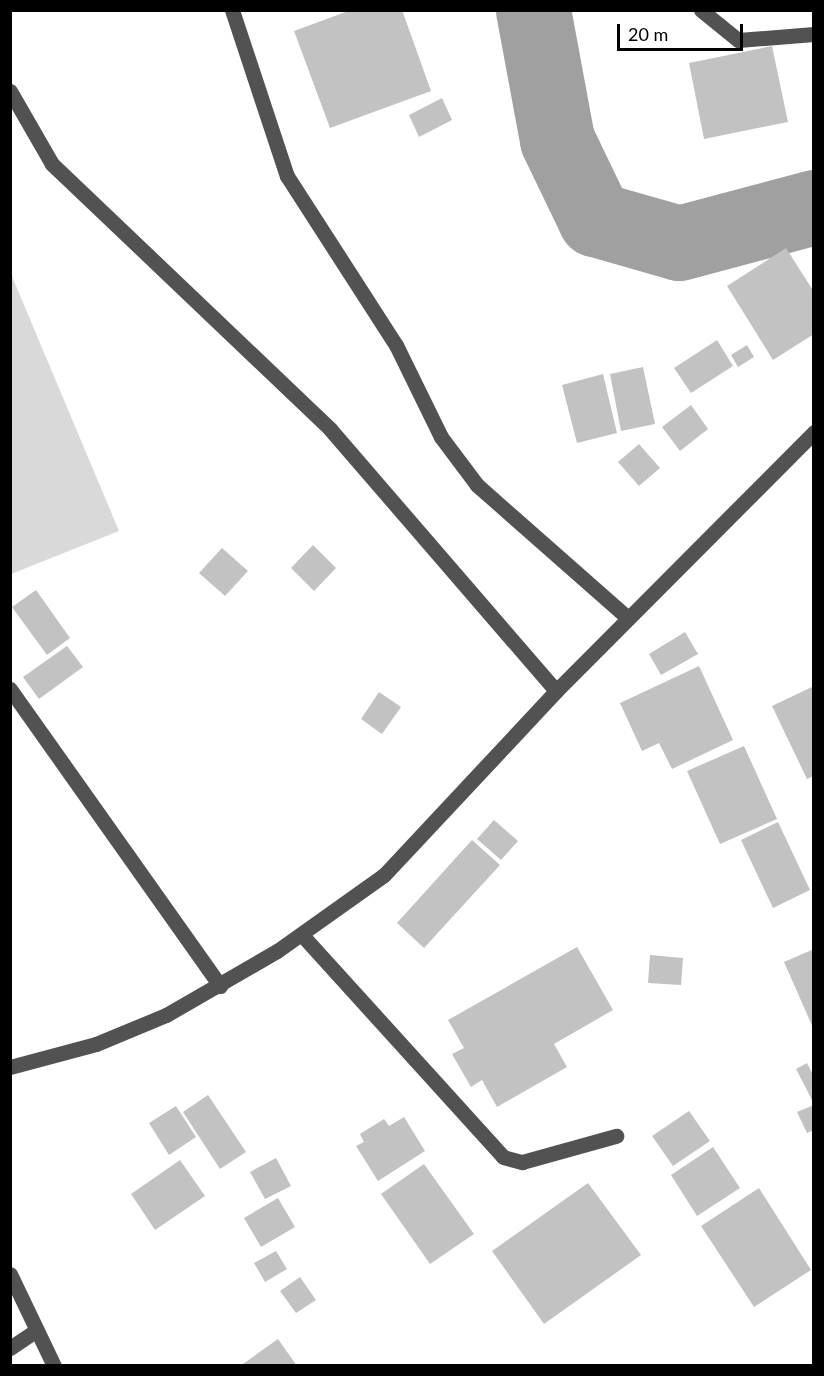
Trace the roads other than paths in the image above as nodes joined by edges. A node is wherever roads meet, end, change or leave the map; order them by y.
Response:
1 (232, 10) edge
2 (701, 10) edge
3 (813, 34) edge
4 (10, 91) edge
5 (813, 432) edge
6 (628, 618) junction
7 (10, 689) edge
8 (556, 691) junction
9 (302, 935) junction
10 (220, 986) junction
11 (10, 1067) edge
12 (616, 1136) dead end
13 (10, 1274) edge
14 (37, 1330) junction
15 (10, 1348) edge
16 (54, 1365) edge

1 - 6 street
2 - 3 street
4 - 8 street
5 - 6 street
6 - 8 street
7 - 10 street
8 - 9 street
9 - 10 street
9 - 12 street
10 - 11 street
13 - 14 street
14 - 15 street
14 - 16 street

